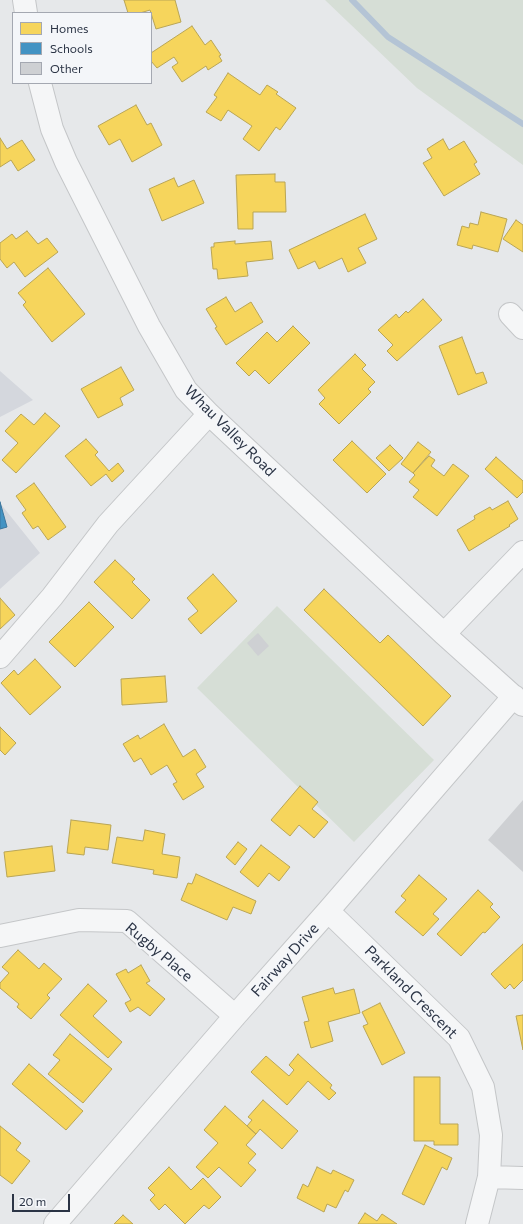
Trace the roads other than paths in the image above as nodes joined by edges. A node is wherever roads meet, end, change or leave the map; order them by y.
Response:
1 (24, 0) edge
2 (26, 12) edge
3 (40, 84) edge
4 (209, 414) junction
5 (523, 552) edge
6 (444, 634) junction
7 (0, 657) edge
8 (519, 701) edge
9 (328, 912) junction
10 (0, 936) edge
11 (235, 1016) junction
12 (489, 1178) junction
13 (523, 1178) edge
14 (56, 1224) edge
15 (477, 1224) edge

1 - 2 street
3 - 4 street, Whau Valley Road
4 - 6 street, Whau Valley Road
4 - 7 street
5 - 6 street
6 - 8 street, Whau Valley Road
8 - 9 street, Fairway Drive
9 - 11 street, Fairway Drive
9 - 12 street, Parkland Crescent
10 - 11 street, Rugby Place
11 - 14 street, Fairway Drive
12 - 13 street
12 - 15 street, Parkland Crescent

